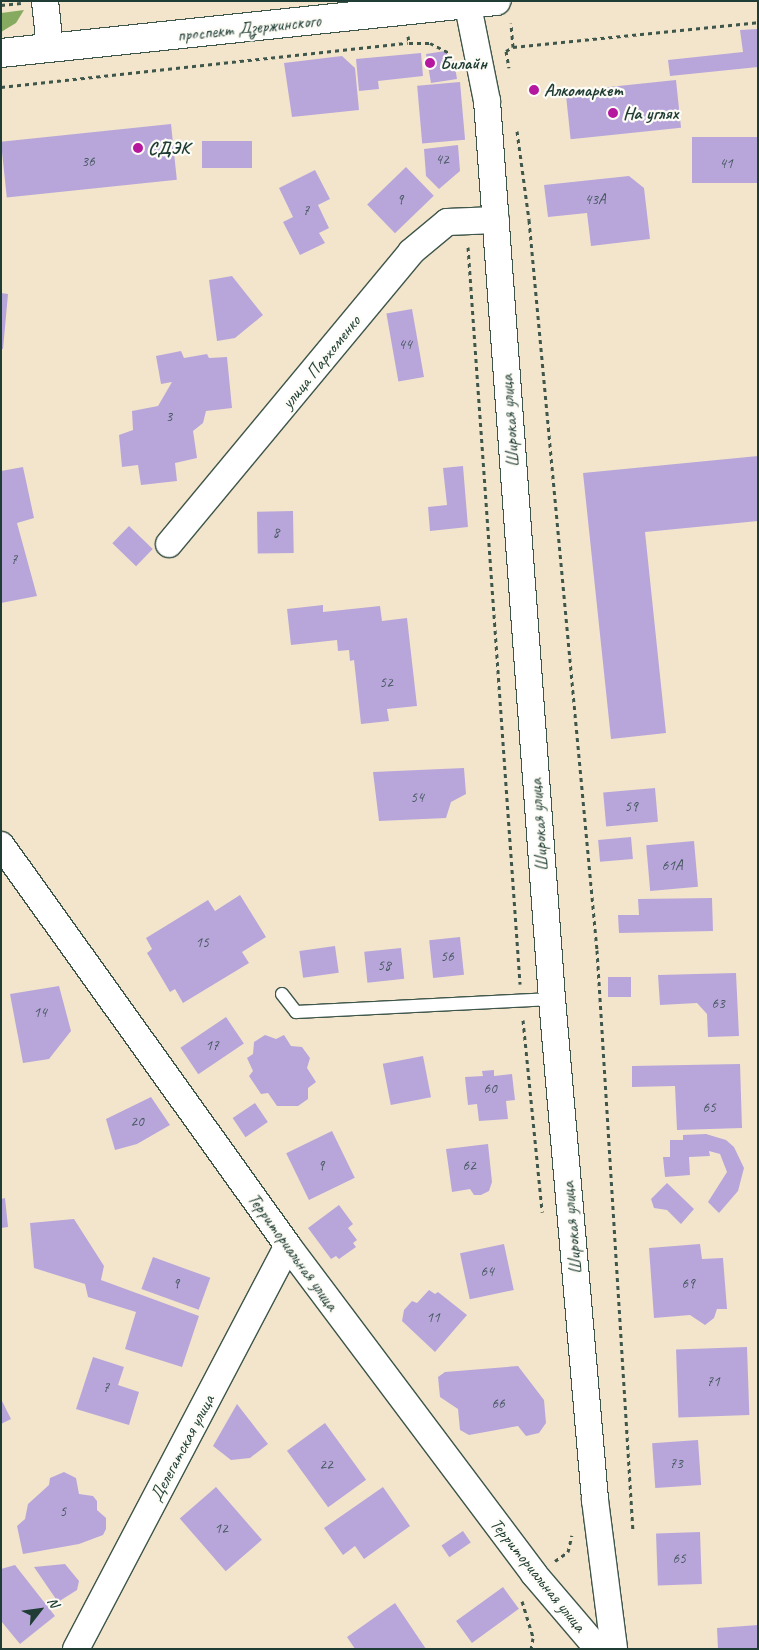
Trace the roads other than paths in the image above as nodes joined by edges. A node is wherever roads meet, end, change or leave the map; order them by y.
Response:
1 (496, 1) edge
2 (38, 2) edge
3 (467, 3) edge
4 (50, 48) junction
5 (1, 53) edge
6 (496, 220) junction
7 (169, 544) dead end
8 (1, 845) edge
9 (282, 994) dead end
10 (552, 998) junction
11 (288, 1246) junction
12 (76, 1649) edge
13 (598, 1649) edge
14 (614, 1649) edge

1 - 3 main road, проспект Дзержинского
2 - 4 street
3 - 4 main road, проспект Дзержинского
3 - 6 street, Широкая улица
4 - 5 main road, проспект Дзержинского
6 - 7 street, улица Пархоменко
6 - 10 street, Широкая улица
8 - 11 street, Территориальная улица
9 - 10 lane
10 - 14 street, Широкая улица
11 - 12 street, Делегатская улица
11 - 13 street, Территориальная улица

